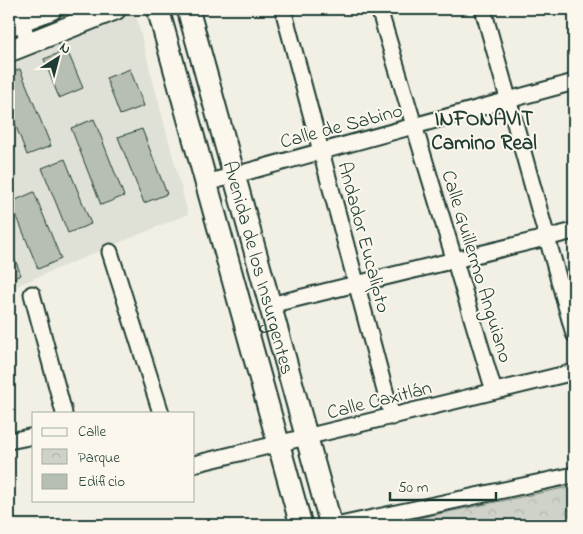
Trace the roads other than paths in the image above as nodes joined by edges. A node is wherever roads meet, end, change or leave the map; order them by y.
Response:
1 (51, 9) edge
2 (115, 9) edge
3 (158, 9) edge
4 (188, 9) edge
5 (283, 9) edge
6 (379, 9) edge
7 (483, 9) edge
8 (17, 18) edge
9 (18, 47) edge
10 (574, 82) edge
11 (509, 100) junction
12 (414, 126) junction
13 (321, 151) junction
14 (234, 175) junction
15 (206, 183) junction
16 (574, 231) edge
17 (547, 238) junction
18 (110, 252) dead end
19 (455, 260) junction
20 (356, 284) junction
21 (32, 294) dead end
22 (270, 305) junction
23 (574, 334) edge
24 (574, 372) edge
25 (494, 391) junction
26 (64, 412) edge
27 (160, 412) edge
28 (392, 417) junction
29 (32, 436) edge
30 (307, 438) junction
31 (9, 441) edge
32 (278, 445) junction
33 (195, 464) edge
34 (574, 475) edge
35 (301, 525) edge
36 (331, 525) edge
37 (340, 525) edge

1 - 8 street
2 - 9 street
3 - 15 street, Avenida de los Insurgentes
4 - 14 street, Avenida de los Insurgentes
5 - 13 street, Andador Eucalipto
6 - 12 street, Calle Guillermo Anguiano
7 - 11 street
8 - 9 street
10 - 11 street, Calle de Sabino
11 - 12 street, Calle de Sabino
11 - 17 street
12 - 13 street, Calle de Sabino
12 - 19 street, Calle Guillermo Anguiano
13 - 14 street, Calle de Sabino
13 - 20 street, Andador Eucalipto
14 - 15 street, Calle de Sabino
14 - 22 street, Avenida de los Insurgentes
15 - 32 street, Avenida de los Insurgentes
16 - 17 street
17 - 19 street
17 - 23 street
18 - 27 street
19 - 20 street
19 - 25 street, Calle Guillermo Anguiano
20 - 22 street
20 - 28 street, Andador Eucalipto
21 - 26 street
22 - 30 street, Avenida de los Insurgentes
24 - 25 street, Calle Caxitlán
25 - 28 street, Calle Caxitlán
28 - 30 street, Calle Caxitlán
29 - 31 street
30 - 32 street, Calle Caxitlán
30 - 36 street, Avenida de los Insurgentes
32 - 33 street, Calle Caxitlán
32 - 35 street, Avenida de los Insurgentes
34 - 37 street

